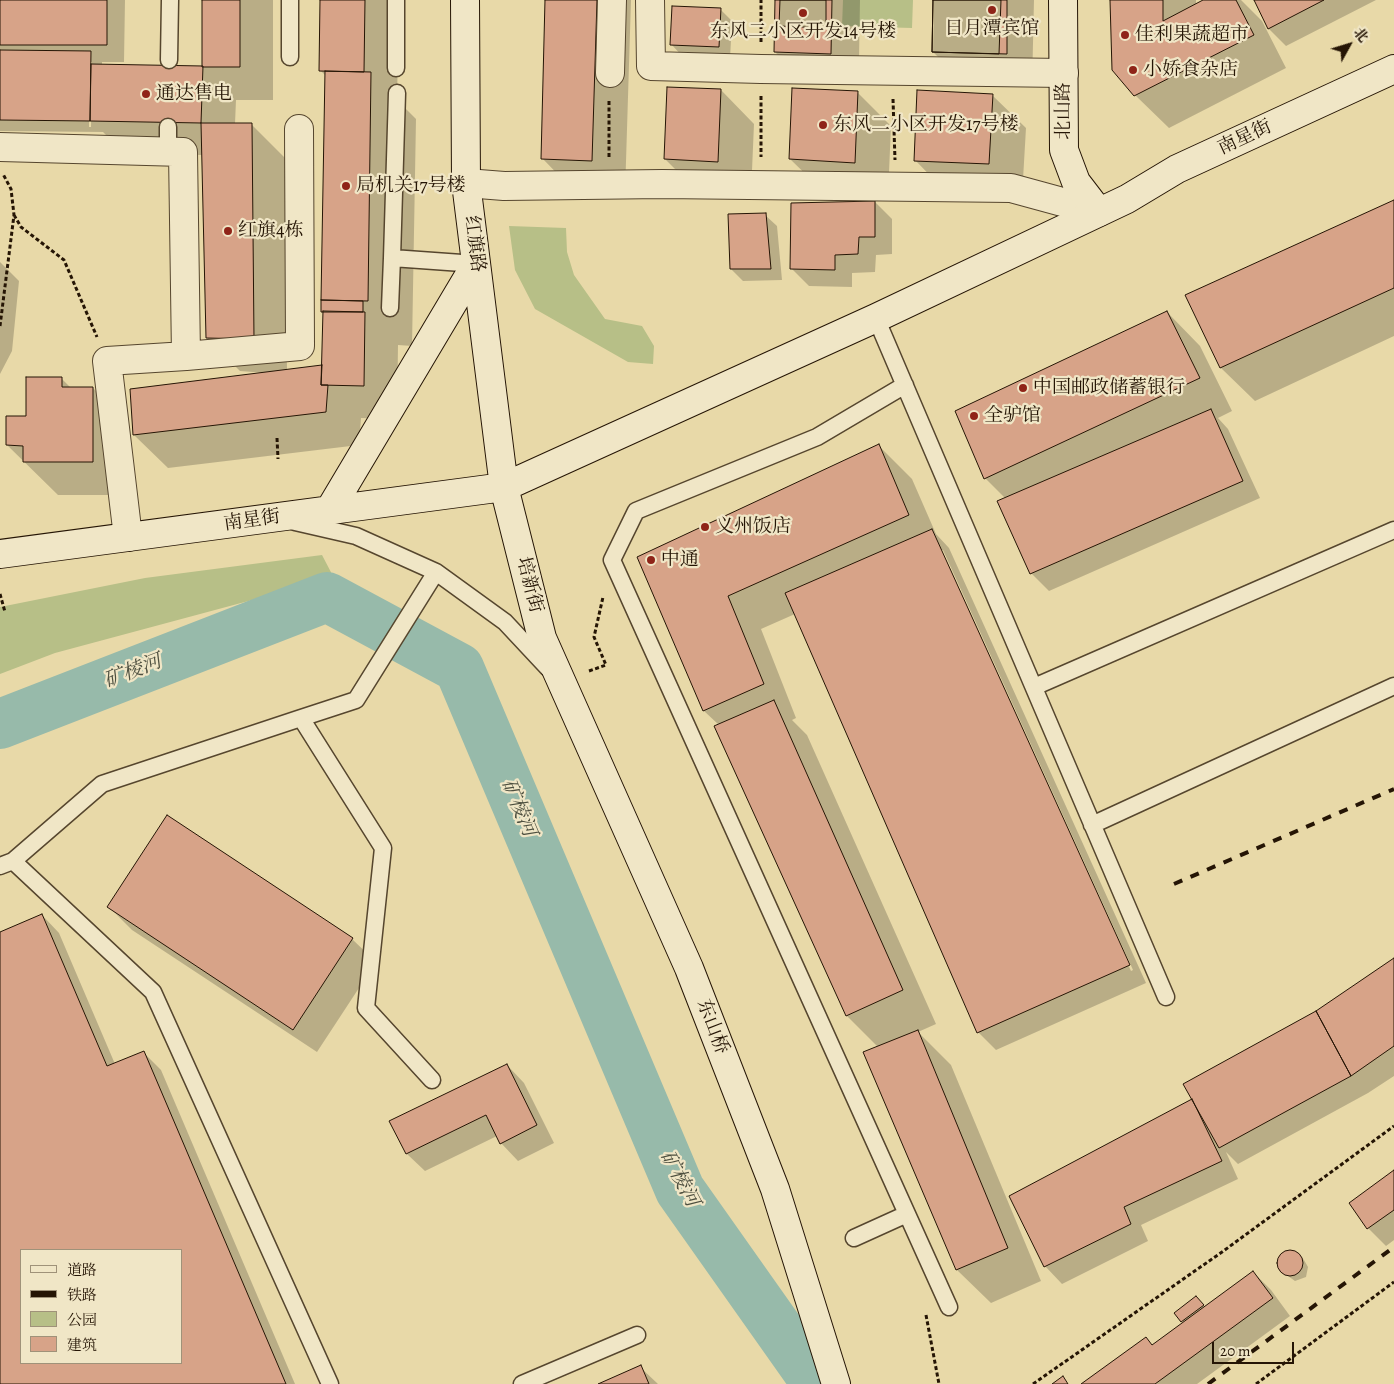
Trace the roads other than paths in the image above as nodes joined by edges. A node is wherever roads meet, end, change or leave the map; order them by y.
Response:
1 (170, 0) edge
2 (290, 0) edge
3 (396, 0) edge
4 (465, 0) edge
5 (612, 0) edge
6 (650, 0) edge
7 (1063, 0) edge
8 (290, 57) dead end
9 (169, 60) dead end
10 (396, 68) dead end
11 (1394, 69) edge
12 (610, 73) dead end
13 (1064, 73) junction
14 (397, 93) dead end
15 (299, 129) dead end
16 (0, 159) edge
17 (466, 183) junction
18 (1099, 212) junction
19 (392, 258) junction
20 (476, 264) junction
21 (390, 308) dead end
22 (876, 318) junction
23 (186, 356) junction
24 (905, 385) junction
25 (504, 487) junction
26 (329, 511) junction
27 (274, 518) junction
28 (1394, 530) edge
29 (128, 537) junction
30 (0, 554) edge
31 (436, 572) junction
32 (560, 680) junction
33 (1394, 686) edge
34 (1034, 687) junction
35 (301, 718) junction
36 (1092, 825) junction
37 (6, 863) edge
38 (1166, 997) dead end
39 (432, 1080) dead end
40 (907, 1214) junction
41 (854, 1238) dead end
42 (949, 1307) dead end
43 (637, 1335) dead end
44 (330, 1384) edge
45 (522, 1384) edge
46 (836, 1384) edge

1 - 9 lane
2 - 8 lane
3 - 10 lane
4 - 17 street, 红旗路
5 - 12 street
6 - 13 street
7 - 13 street, 北山路
11 - 18 street, 南星街
13 - 18 street, 北山路
14 - 19 lane
15 - 23 street
16 - 23 street
17 - 18 street
17 - 20 street, 红旗路
18 - 22 street, 南星街
19 - 20 lane
19 - 21 lane
20 - 25 street, 红旗路
20 - 26 street
22 - 24 lane
22 - 25 street, 南星街
23 - 29 street
24 - 34 lane
24 - 40 lane
25 - 26 street, 南星街
25 - 32 street, 培新街
26 - 27 street, 南星街
27 - 29 street, 南星街
27 - 31 lane
28 - 34 lane
29 - 30 street, 南星街
31 - 32 lane
31 - 35 lane
32 - 46 street, 东山桥
33 - 36 lane
34 - 36 lane
35 - 37 lane
35 - 39 lane
36 - 38 lane
37 - 44 lane
40 - 41 lane
40 - 42 lane
43 - 45 lane

